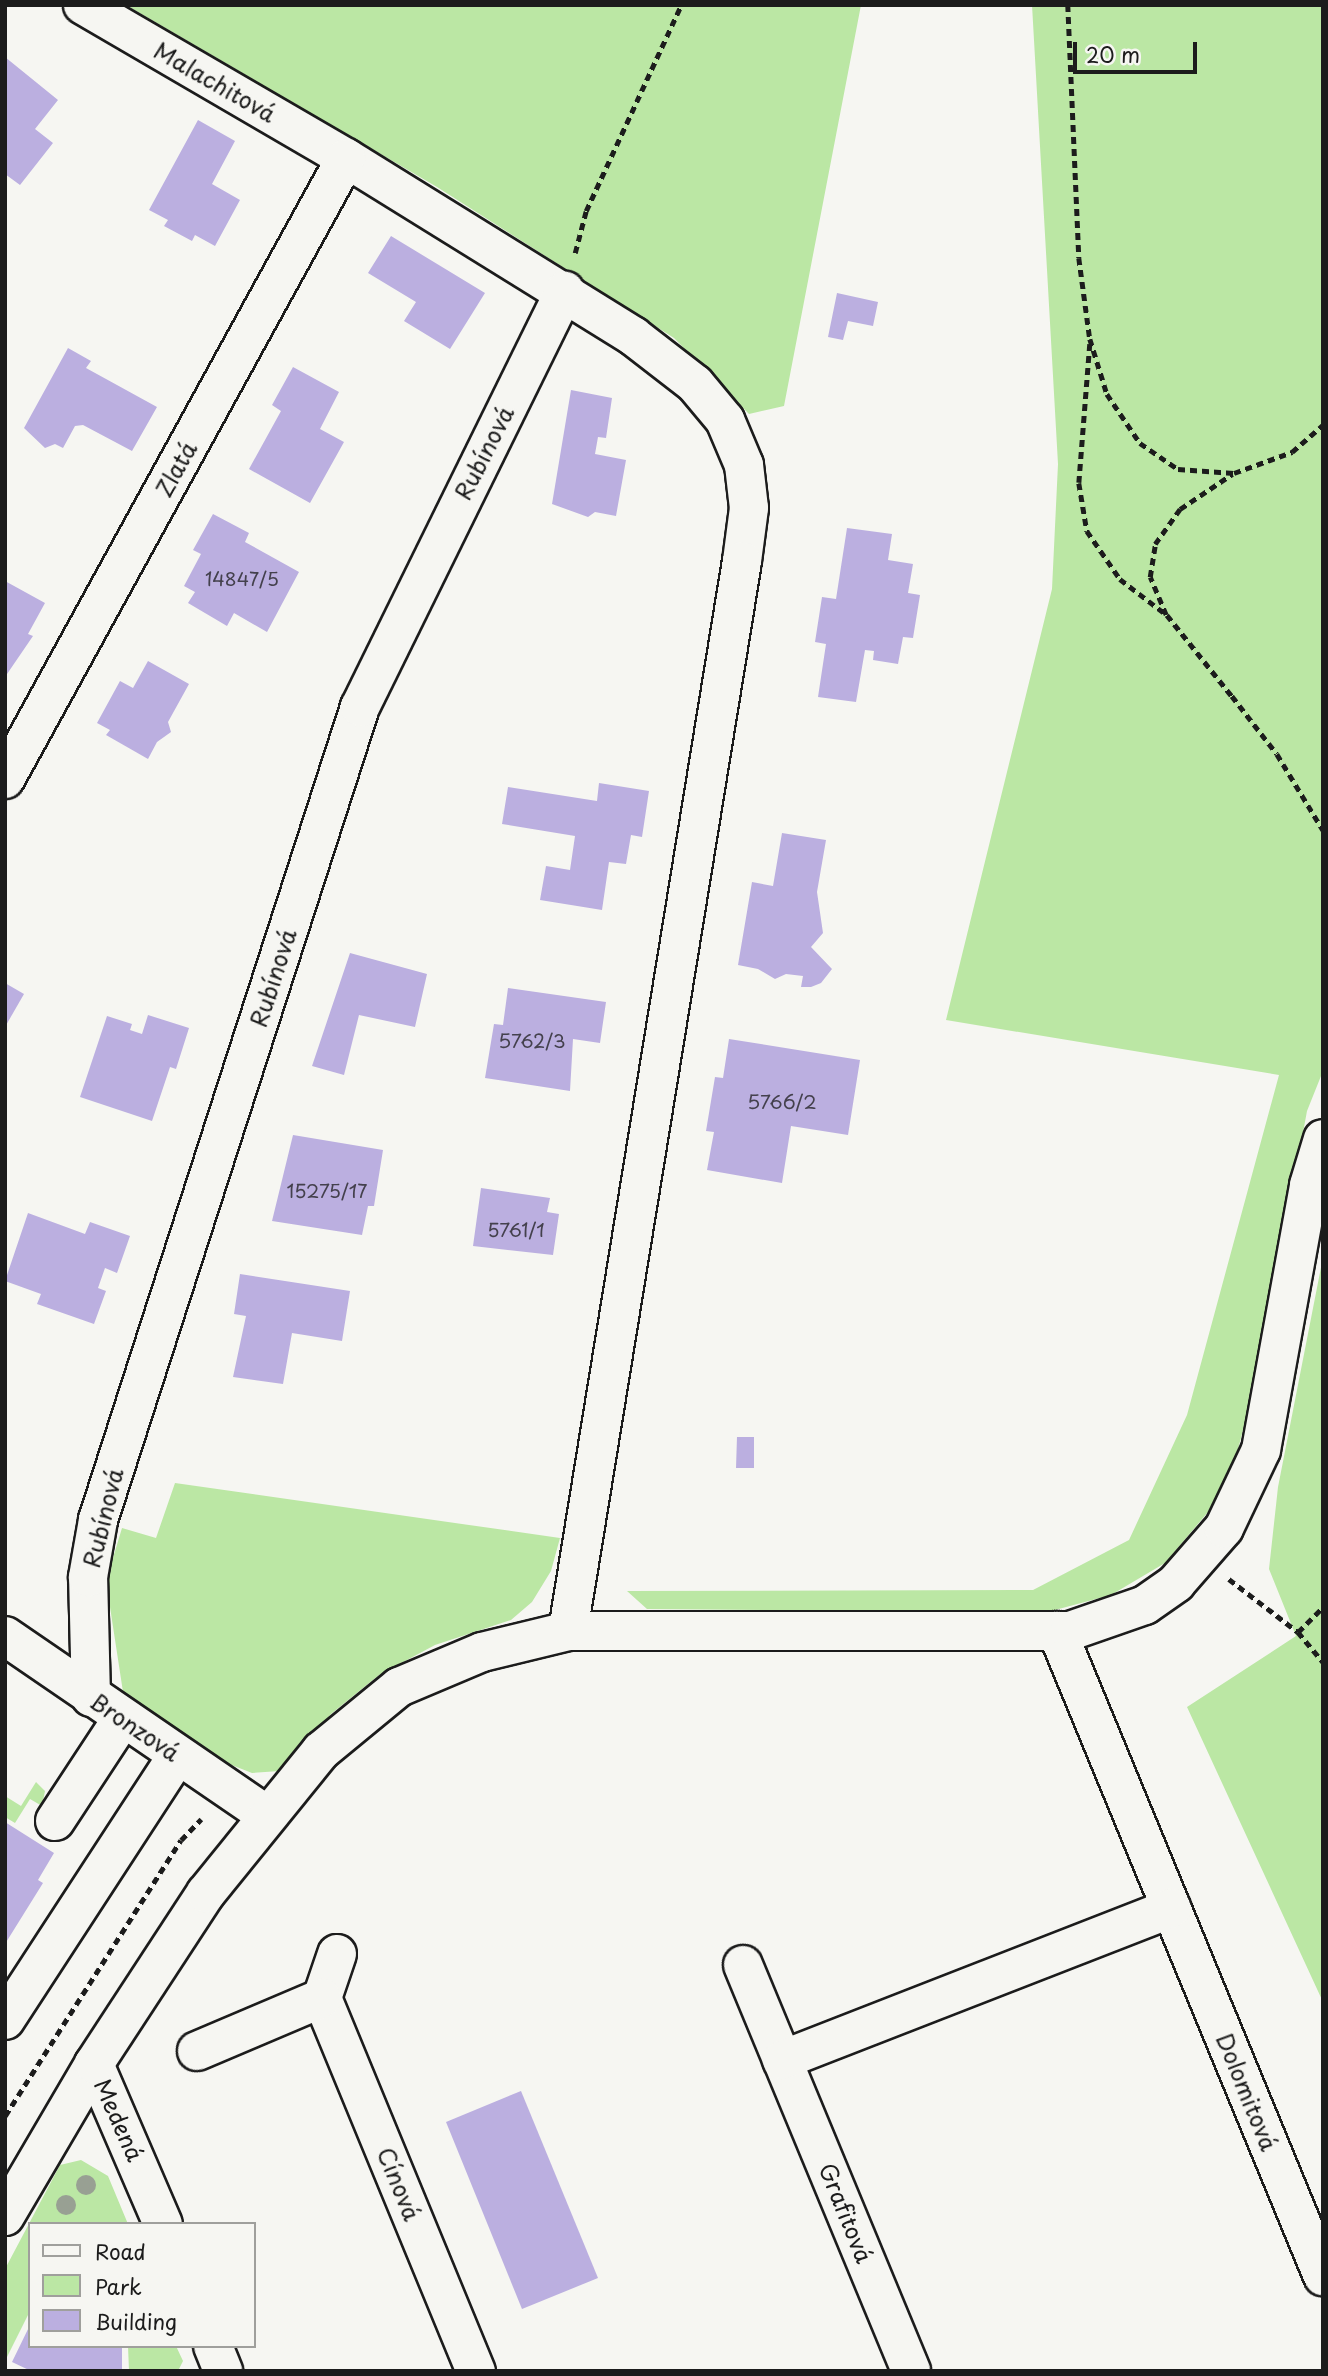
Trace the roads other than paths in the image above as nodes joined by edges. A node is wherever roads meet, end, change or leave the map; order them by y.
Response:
1 (83, 5) edge
2 (346, 158) junction
3 (565, 291) junction
4 (5, 779) edge
5 (1323, 1139) edge
6 (568, 1631) junction
7 (1056, 1632) junction
8 (5, 1636) edge
9 (91, 1697) junction
10 (122, 1718) junction
11 (177, 1756) junction
12 (266, 1815) junction
13 (55, 1821) dead end
14 (1171, 1908) junction
15 (337, 1954) dead end
16 (743, 1965) dead end
17 (322, 1998) junction
18 (5, 2020) edge
19 (197, 2051) dead end
20 (782, 2060) junction
21 (94, 2064) junction
22 (5, 2216) edge
23 (162, 2222) edge
24 (1323, 2277) edge
25 (214, 2348) edge
26 (906, 2369) edge
27 (223, 2371) edge
28 (477, 2371) edge

1 - 2 street, Malachitová
2 - 3 street
2 - 4 street, Zlatá
3 - 6 street
3 - 9 street, Rubínová
5 - 7 street
6 - 7 street
6 - 12 street
7 - 14 street, Dolomitová
8 - 9 street, Bronzová
9 - 10 street, Bronzová
10 - 11 street, Bronzová
10 - 13 street
11 - 12 street, Bronzová
11 - 18 street
12 - 21 street
14 - 20 street
14 - 24 street, Dolomitová
15 - 17 street
16 - 20 street, Grafitová
17 - 19 street
17 - 28 street, Cínová
20 - 26 street, Grafitová
21 - 22 street, Medená
21 - 23 street, Medená
25 - 27 street

